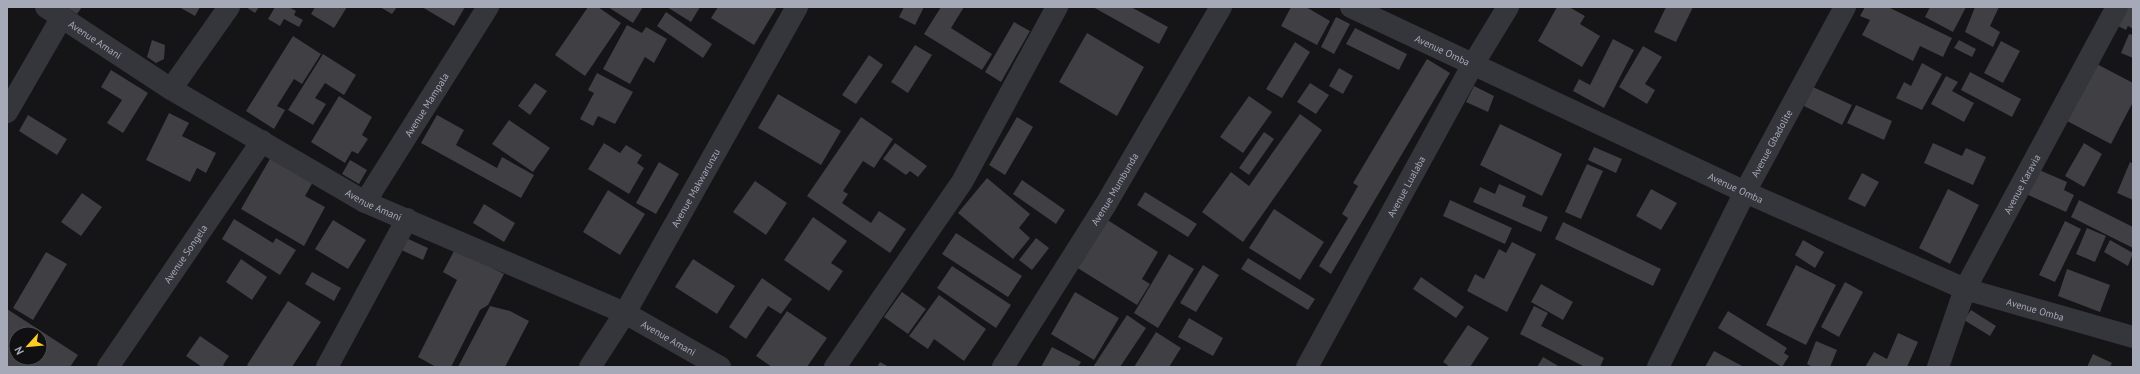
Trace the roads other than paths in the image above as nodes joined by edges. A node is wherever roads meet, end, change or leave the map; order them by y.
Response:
1 (229, 7) edge
2 (488, 7) edge
3 (797, 7) edge
4 (1057, 7) edge
5 (1221, 7) edge
6 (1351, 7) edge
7 (1508, 7) edge
8 (1845, 7) edge
9 (2117, 7) edge
10 (54, 12) edge
11 (1472, 66) junction
12 (171, 89) junction
13 (7, 112) edge
14 (262, 141) junction
15 (1744, 192) junction
16 (366, 202) junction
17 (408, 219) junction
18 (1965, 289) junction
19 (626, 313) junction
20 (2132, 335) edge
21 (108, 367) edge
22 (327, 367) edge
23 (590, 367) edge
24 (720, 367) edge
25 (835, 367) edge
26 (1003, 367) edge
27 (1307, 367) edge
28 (1658, 367) edge
29 (1938, 367) edge

1 - 12 street
2 - 16 street, Avenue Mampala
3 - 19 street, Avenue Makwarunzu
4 - 25 street
5 - 26 street, Avenue Mumbunda
6 - 11 street, Avenue Omba
7 - 11 street, Avenue Lualaba
8 - 15 street, Avenue Gbadolite
9 - 18 street, Avenue Karavia
10 - 12 street, Avenue Amani
10 - 13 street
11 - 15 street, Avenue Omba
11 - 27 street, Avenue Lualaba
12 - 14 street, Avenue Amani
14 - 16 street, Avenue Amani
14 - 21 street, Avenue Songela
15 - 18 street, Avenue Omba
15 - 28 street, Avenue Gbadolite
16 - 17 street, Avenue Amani
17 - 19 street, Avenue Amani
17 - 22 street
18 - 20 street, Avenue Omba
18 - 29 street, Avenue Karavia
19 - 23 street, Avenue Makwarunzu
19 - 24 street, Avenue Amani

